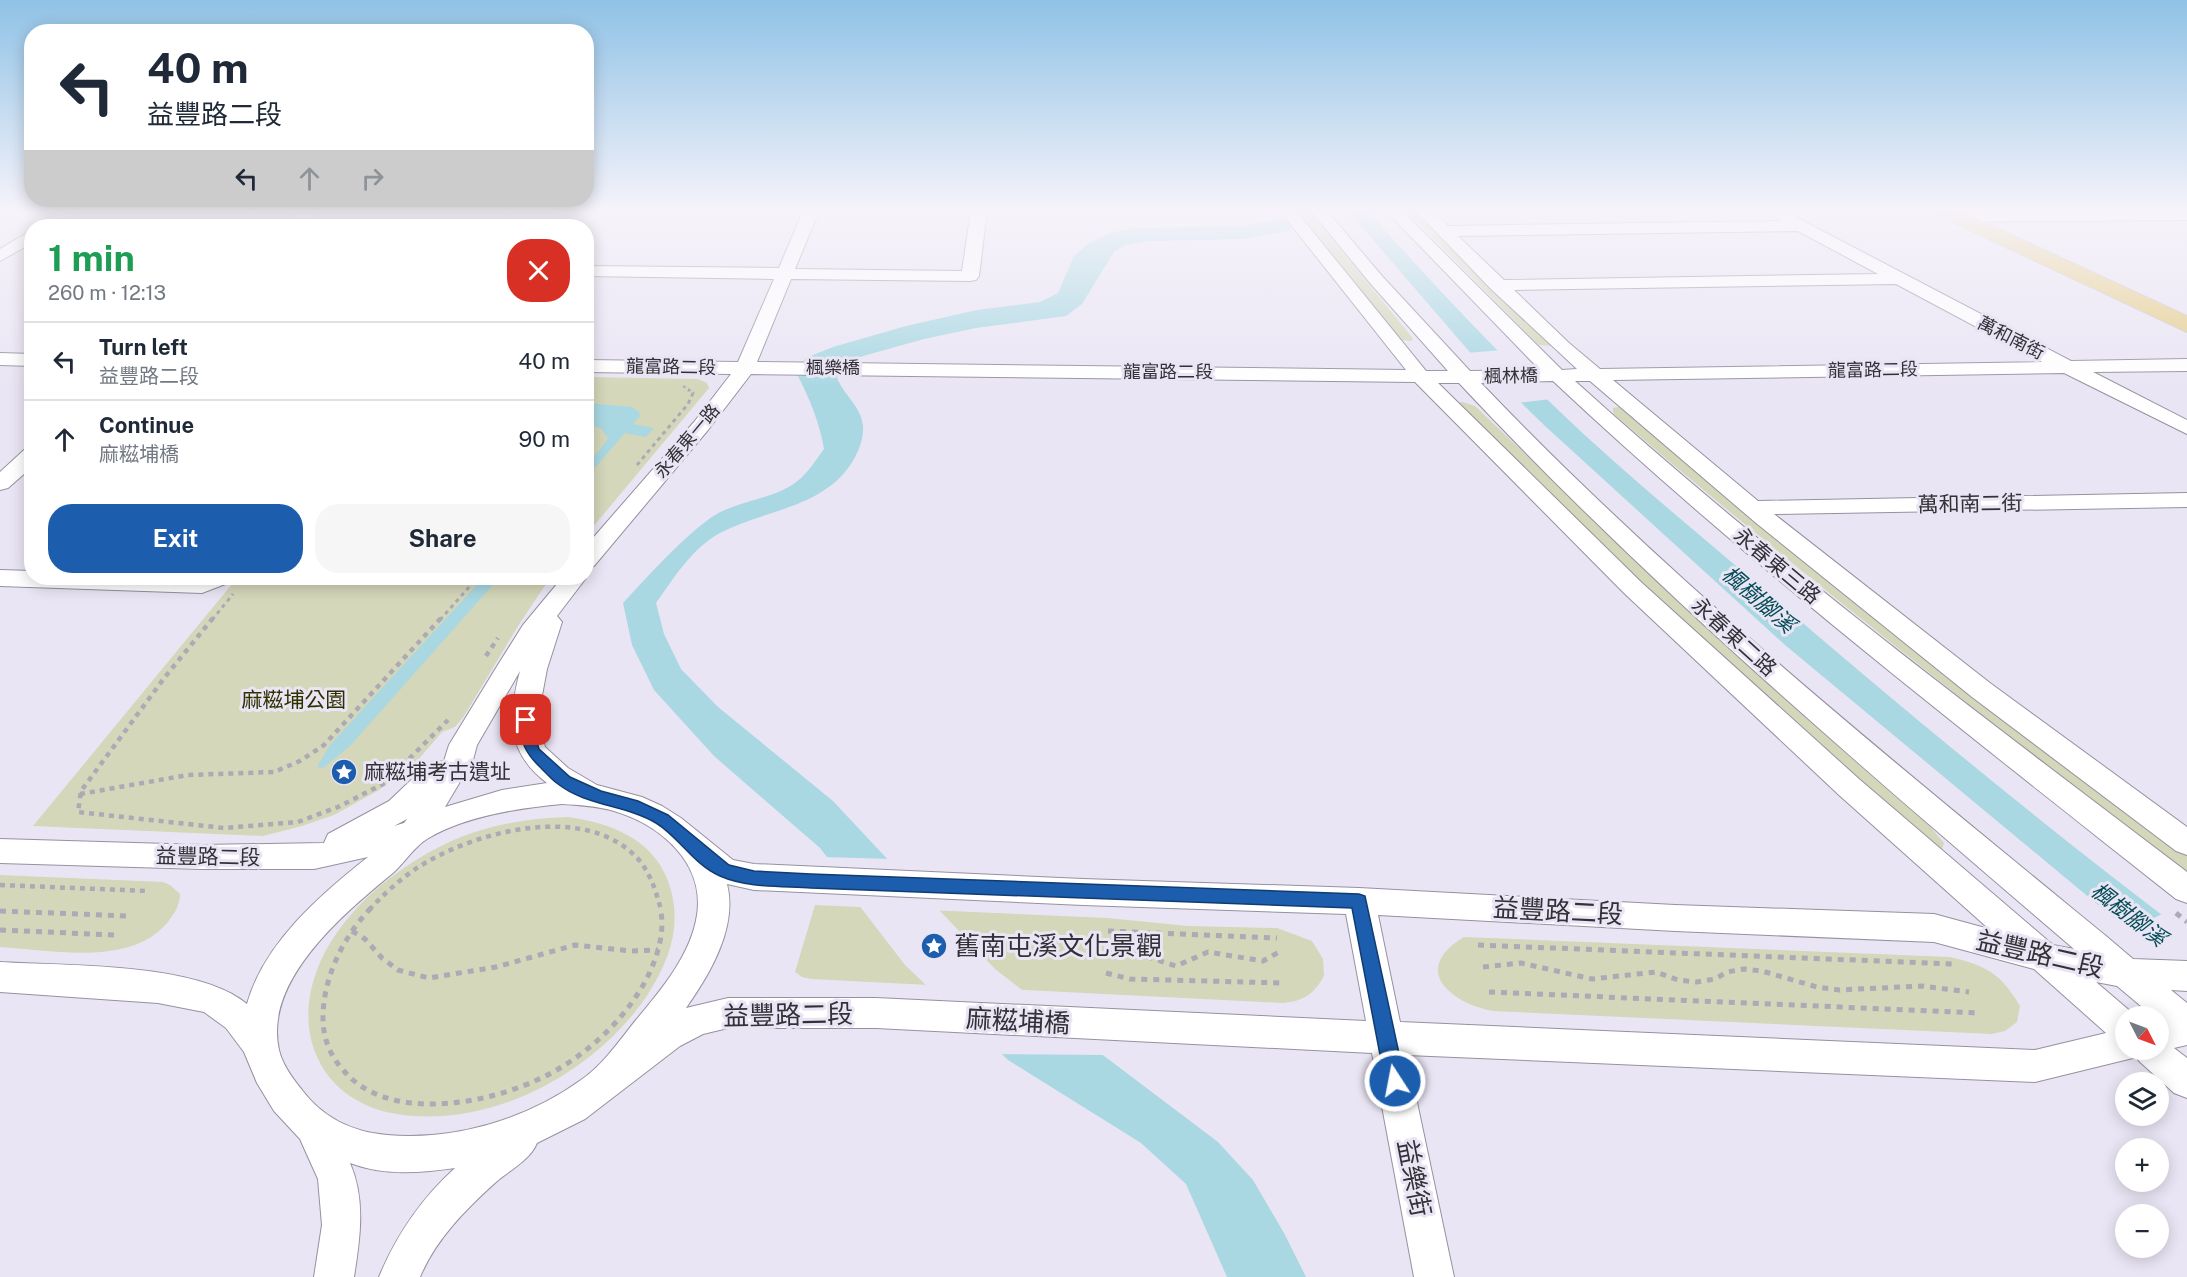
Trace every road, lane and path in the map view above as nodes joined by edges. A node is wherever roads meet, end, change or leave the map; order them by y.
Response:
1 (971, 271) edge
2 (1336, 271) edge
3 (1369, 271) edge
4 (1452, 271) edge
5 (1483, 271) edge
6 (1884, 271) edge
7 (2071, 271) edge
8 (594, 272) edge
9 (787, 272) junction
10 (1900, 279) junction
11 (1497, 285) junction
12 (2187, 325) edge
13 (0, 359) edge
14 (24, 360) edge
15 (2187, 365) edge
16 (594, 366) edge
17 (2069, 367) junction
18 (746, 368) junction
19 (792, 368) joint
20 (873, 368) joint
21 (1596, 375) junction
22 (1420, 376) junction
23 (1559, 376) junction
24 (1463, 377) junction
25 (683, 386) dead end
26 (2187, 428) edge
27 (24, 462) edge
28 (631, 473) dead end
29 (0, 483) edge
30 (2187, 500) edge
31 (1752, 508) junction
32 (594, 552) edge
33 (0, 579) edge
34 (24, 580) edge
35 (227, 585) edge
36 (471, 585) edge
37 (568, 585) edge
38 (557, 599) junction
39 (502, 633) dead end
40 (482, 663) dead end
41 (451, 717) dead end
42 (463, 745) junction
43 (80, 794) junction
44 (597, 796) junction
45 (414, 832) junction
46 (2187, 843) edge
47 (691, 844) junction
48 (0, 851) edge
49 (310, 857) junction
50 (0, 885) edge
51 (2187, 890) edge
52 (148, 891) dead end
53 (1359, 901) junction
54 (0, 911) edge
55 (129, 916) dead end
56 (0, 930) edge
57 (352, 931) junction
58 (1108, 931) dead end
59 (115, 935) dead end
60 (1277, 938) dead end
61 (1478, 945) dead end
62 (658, 950) junction
63 (1279, 952) dead end
64 (1111, 953) dead end
65 (2042, 957) junction
66 (1953, 964) dead end
67 (1483, 967) dead end
68 (1106, 973) dead end
69 (2126, 973) junction
70 (2176, 976) edge
71 (0, 977) edge
72 (1282, 983) dead end
73 (1489, 992) dead end
74 (1969, 992) dead end
75 (1980, 1013) dead end
76 (927, 1016) joint
77 (2115, 1020) edge
78 (2187, 1024) edge
79 (2187, 1029) edge
80 (2169, 1033) edge
81 (1387, 1038) junction
82 (260, 1047) junction
83 (2115, 1048) edge
84 (2163, 1060) edge
85 (2187, 1080) edge
86 (600, 1088) junction
87 (546, 1120) junction
88 (314, 1129) junction
89 (334, 1277) edge
90 (399, 1277) edge
91 (1434, 1277) edge

1 - 9 street
2 - 22 street, 永春東二路
3 - 24 street, 永春東二路
4 - 23 street, 永春東三路
5 - 11 street, 永春東三路
6 - 10 street, 萬和南街
7 - 12 main road
8 - 9 street
9 - 18 street, 永春東一路
10 - 11 street
10 - 17 street, 萬和南街
11 - 21 street, 永春東三路
13 - 14 street
15 - 17 street, 龍富路二段
16 - 18 street, 龍富路二段
17 - 21 street, 龍富路二段
17 - 26 street, 萬和南街
18 - 19 street, 龍富路二段
18 - 32 street, 永春東一路
19 - 20 street, 楓樂橋
20 - 22 street, 龍富路二段
21 - 23 street, 龍富路二段
21 - 31 street, 永春東三路
22 - 24 street, 龍富路二段
22 - 65 street, 永春東二路
23 - 24 street, 楓林橋
23 - 51 street, 永春東三路
24 - 69 street, 永春東二路
25 - 28 path
27 - 29 street
30 - 31 street, 萬和南二街
31 - 46 street, 永春東三路
33 - 34 street
35 - 43 path
36 - 43 path
37 - 38 street
38 - 42 street
38 - 44 street
39 - 40 path
41 - 43 path
42 - 45 street
42 - 49 street
44 - 45 street, 益豐路二段
44 - 47 street, 益豐路二段
45 - 49 street, 益豐路二段
45 - 82 street, 益豐路二段
47 - 53 street, 益豐路二段
47 - 86 street, 益豐路二段
48 - 49 street, 益豐路二段
50 - 52 path
53 - 65 street, 益豐路二段
53 - 81 street, 益樂街
54 - 55 path
56 - 59 path
57 - 62 path
57 - 62 path
57 - 62 path
58 - 60 path
61 - 66 path
63 - 64 path
65 - 69 street, 益豐路二段
65 - 77 street, 永春東二路
67 - 74 path
68 - 72 path
69 - 70 street, 益豐路二段
69 - 78 street, 永春東二路
71 - 82 street, 益豐路二段
73 - 75 path
76 - 81 street, 麻糍埔橋
76 - 86 street, 益豐路二段
79 - 80 street
81 - 83 street
81 - 91 street, 益樂街
82 - 88 street, 益豐路二段
84 - 85 street
86 - 87 street, 益豐路二段
87 - 88 street, 益豐路二段
87 - 90 street
88 - 89 street

